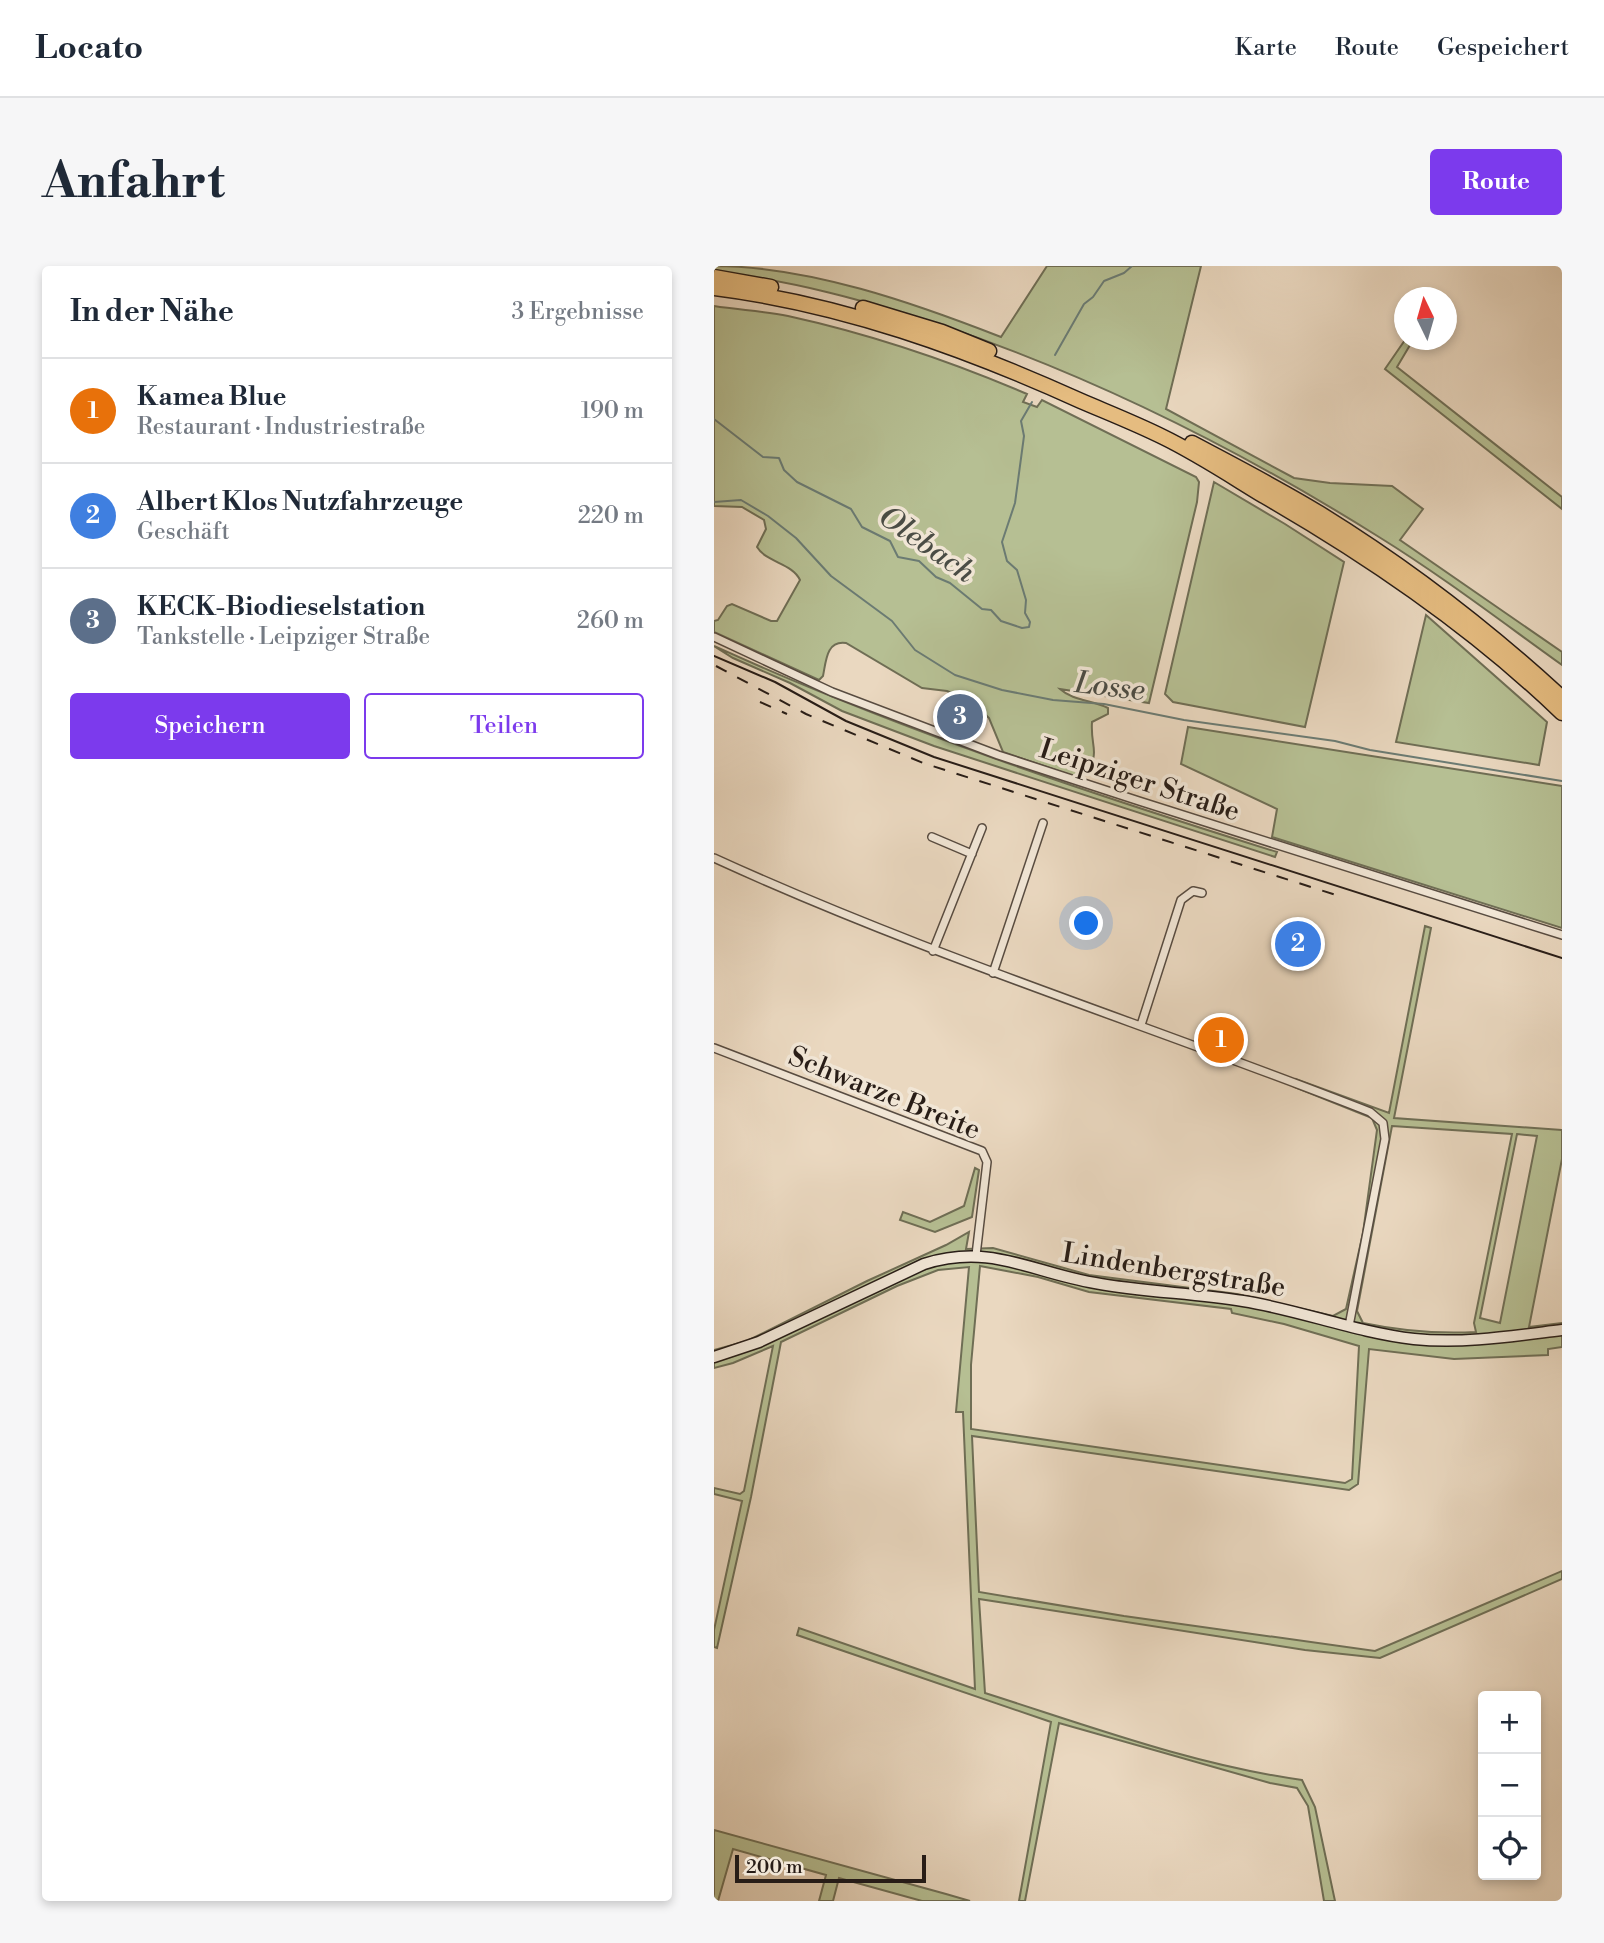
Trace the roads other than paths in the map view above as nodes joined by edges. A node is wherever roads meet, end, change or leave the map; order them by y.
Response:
1 (714, 277) edge
2 (714, 288) edge
3 (714, 638) edge
4 (1562, 698) edge
5 (1562, 713) edge
6 (1043, 824) dead end
7 (982, 828) dead end
8 (932, 837) dead end
9 (972, 854) junction
10 (714, 858) edge
11 (1202, 893) dead end
12 (1562, 935) edge
13 (933, 951) junction
14 (993, 973) junction
15 (1141, 1026) junction
16 (714, 1048) edge
17 (976, 1255) junction
18 (1349, 1326) junction
19 (1562, 1330) edge
20 (714, 1357) edge

1 - 4 highway
2 - 5 highway
3 - 12 street, Leipziger Straße
6 - 14 street
7 - 9 street
8 - 9 street
9 - 13 street
10 - 13 street
11 - 15 street
13 - 14 street
14 - 15 street
15 - 18 street
16 - 17 street, Schwarze Breite
17 - 18 main road, Lindenbergstraße
17 - 20 main road, Lindenbergstraße
18 - 19 main road, Lindenbergstraße

